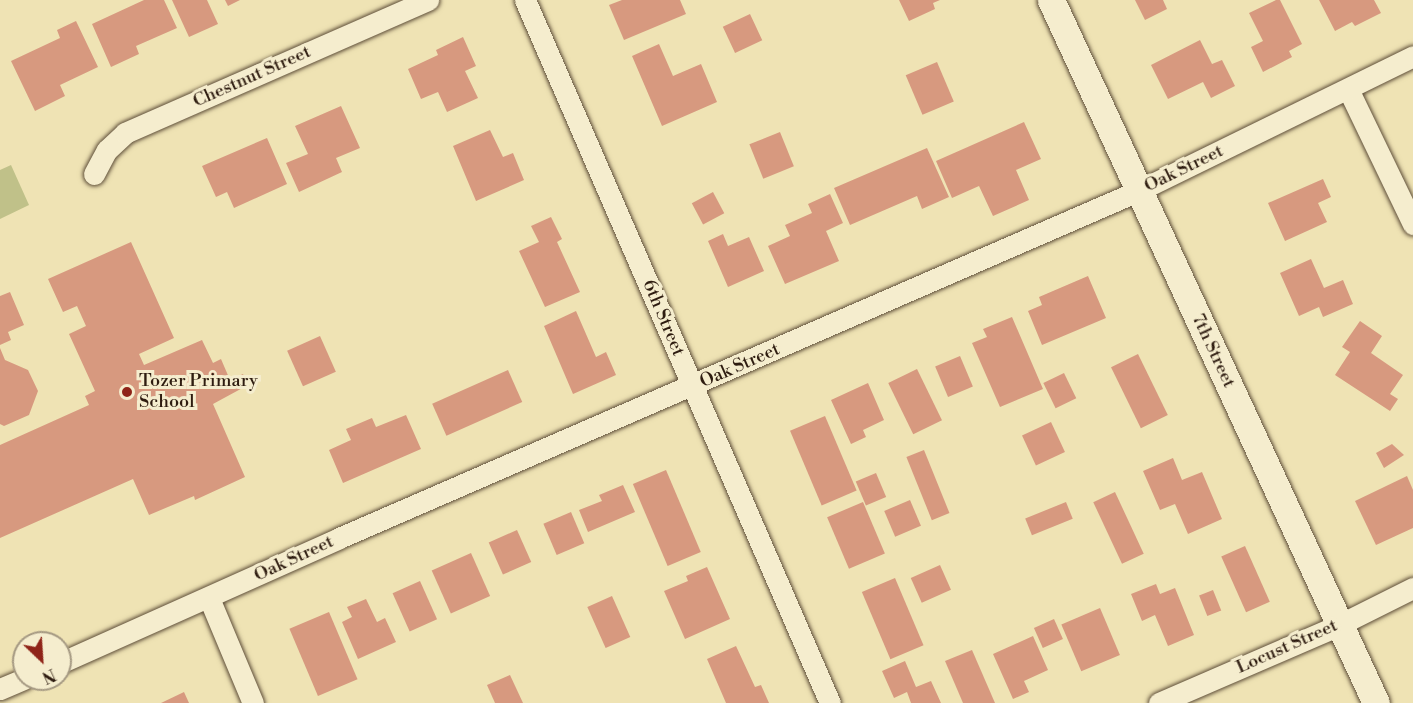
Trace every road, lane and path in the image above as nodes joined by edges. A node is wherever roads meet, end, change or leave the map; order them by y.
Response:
1 (428, 0) edge
2 (525, 0) edge
3 (1050, 0) edge
4 (1413, 56) edge
5 (1348, 89) junction
6 (94, 174) dead end
7 (1140, 190) junction
8 (1413, 225) edge
9 (693, 386) junction
10 (1413, 588) edge
11 (208, 598) junction
12 (1339, 625) junction
13 (72, 658) edge
14 (253, 703) edge
15 (830, 703) edge
16 (1159, 703) edge
17 (1376, 703) edge

1 - 6 street, Chestnut Street
2 - 9 street, 6th Street
3 - 7 street, 7th Street
4 - 5 street, Oak Street
5 - 7 street, Oak Street
5 - 8 street
7 - 9 street, Oak Street
7 - 12 street, 7th Street
9 - 11 street, Oak Street
9 - 15 street, 6th Street
10 - 12 street, Locust Street
11 - 13 street, Oak Street
11 - 14 street
12 - 16 street, Locust Street
12 - 17 street, 7th Street

